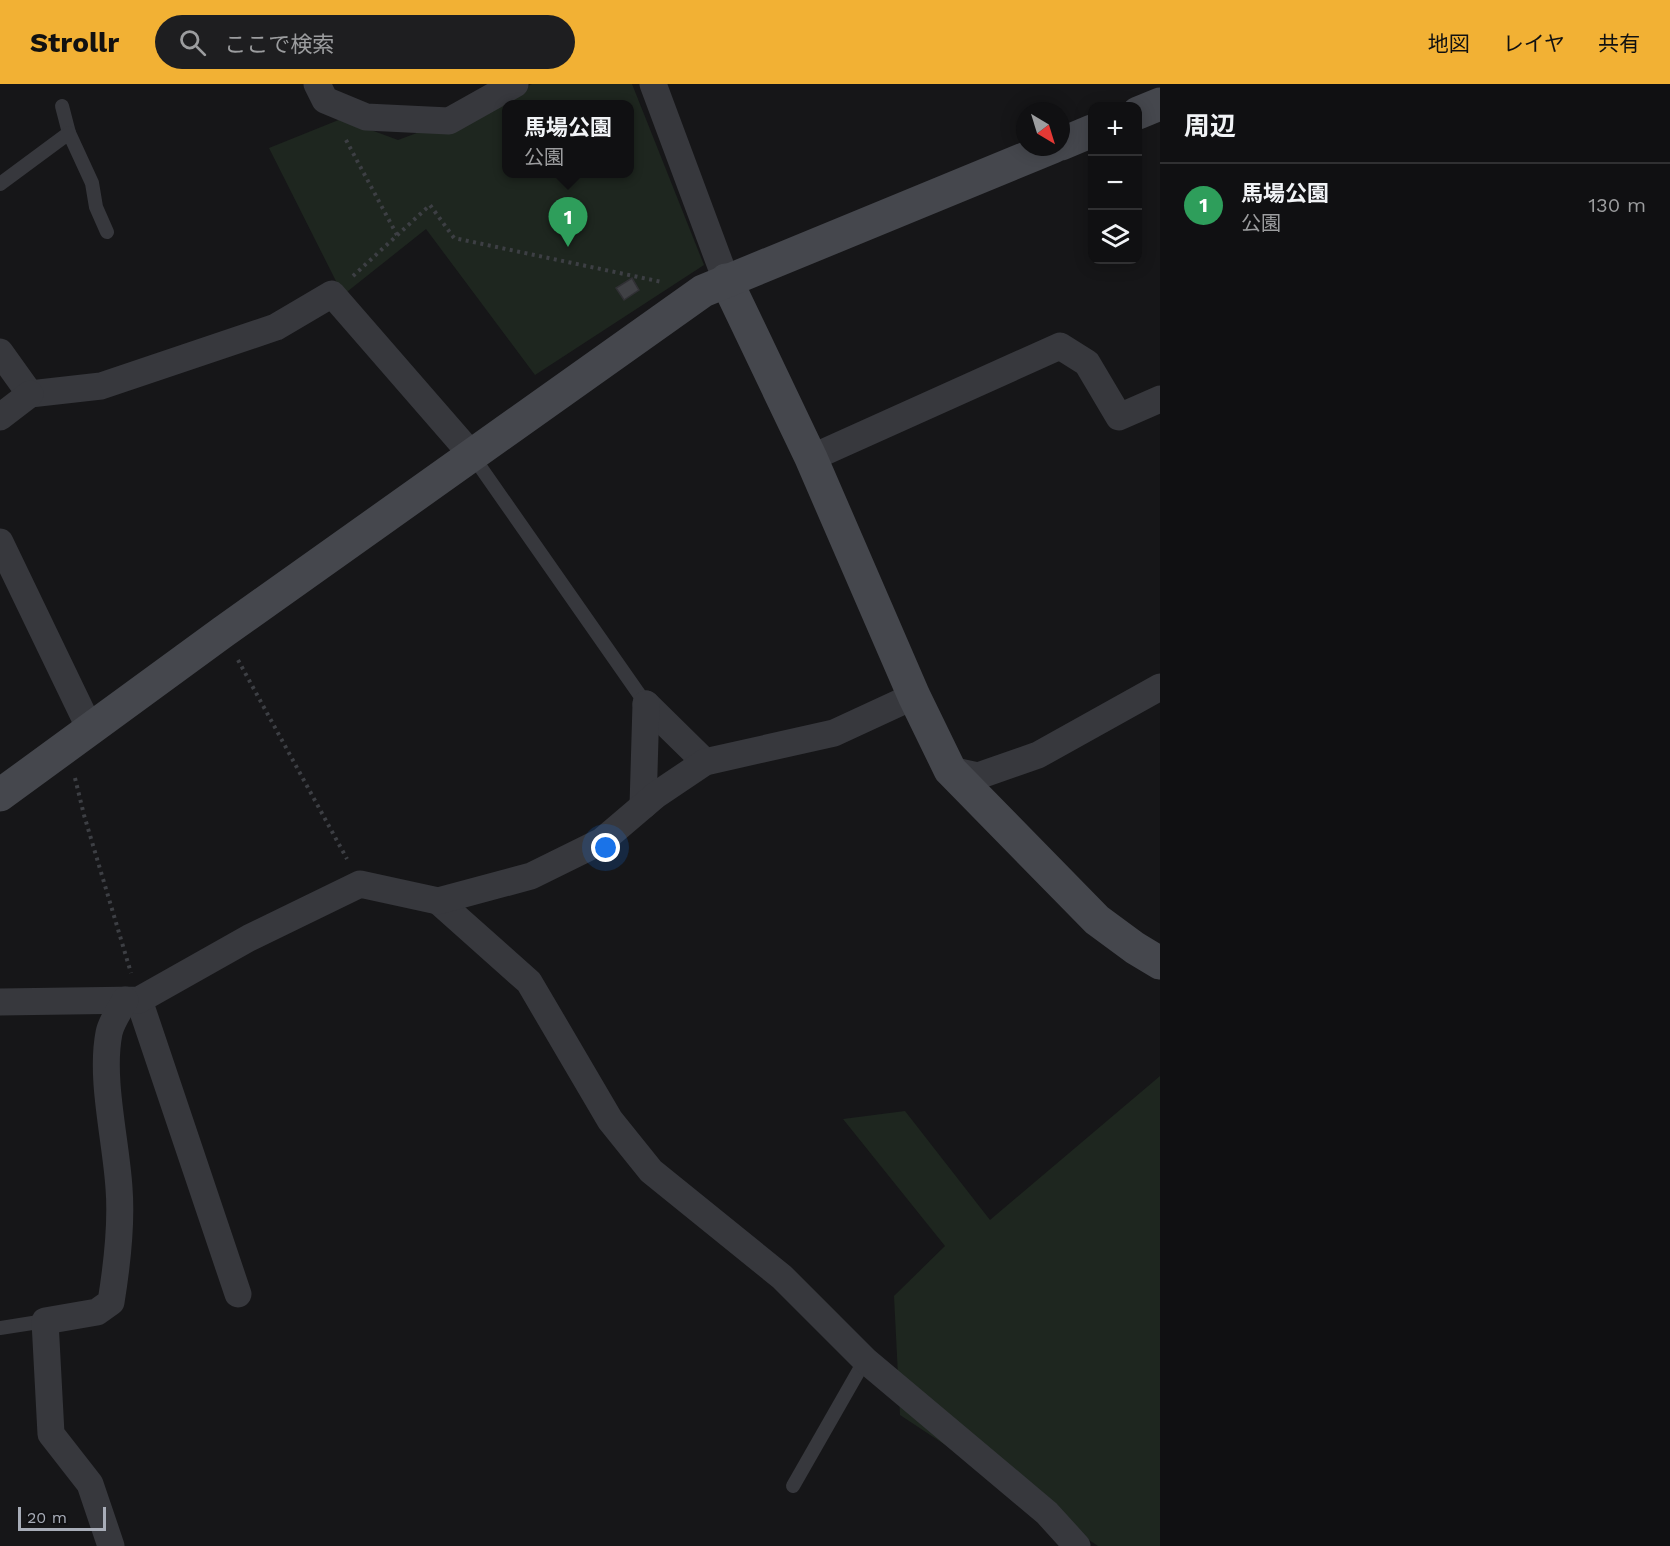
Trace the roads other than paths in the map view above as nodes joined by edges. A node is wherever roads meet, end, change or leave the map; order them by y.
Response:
1 (515, 84) edge
2 (653, 84) edge
3 (321, 92) edge
4 (1160, 104) edge
5 (62, 106) dead end
6 (1142, 111) edge
7 (69, 133) junction
8 (1088, 133) edge
9 (1070, 140) edge
10 (1031, 156) edge
11 (0, 184) edge
12 (107, 232) dead end
13 (715, 285) junction
14 (0, 352) edge
15 (30, 394) junction
16 (1160, 399) edge
17 (0, 417) edge
18 (472, 455) junction
19 (811, 458) junction
20 (0, 542) edge
21 (1160, 687) edge
22 (914, 696) junction
23 (646, 704) junction
24 (79, 737) junction
25 (705, 762) junction
26 (950, 770) junction
27 (0, 795) edge
28 (643, 806) junction
29 (438, 901) junction
30 (1160, 963) edge
31 (132, 1000) junction
32 (0, 1002) edge
33 (238, 1294) dead end
34 (45, 1321) junction
35 (0, 1328) edge
36 (865, 1360) junction
37 (793, 1486) dead end
38 (111, 1546) edge
39 (1077, 1546) edge

1 - 3 street
2 - 13 street
4 - 6 street
5 - 7 lane
7 - 11 lane
7 - 12 lane
8 - 9 street
10 - 13 street
13 - 18 street
13 - 19 street
14 - 15 street
15 - 17 street
15 - 18 street
16 - 19 street
18 - 23 lane
18 - 24 street
19 - 22 street
20 - 24 street
21 - 26 street
22 - 25 street
22 - 26 street
23 - 25 street
23 - 28 street
24 - 27 street
25 - 28 street
26 - 30 street
28 - 29 street
29 - 31 street
29 - 36 street
31 - 32 street
31 - 33 street
31 - 34 street
34 - 35 lane
34 - 38 street
36 - 37 lane
36 - 39 street

